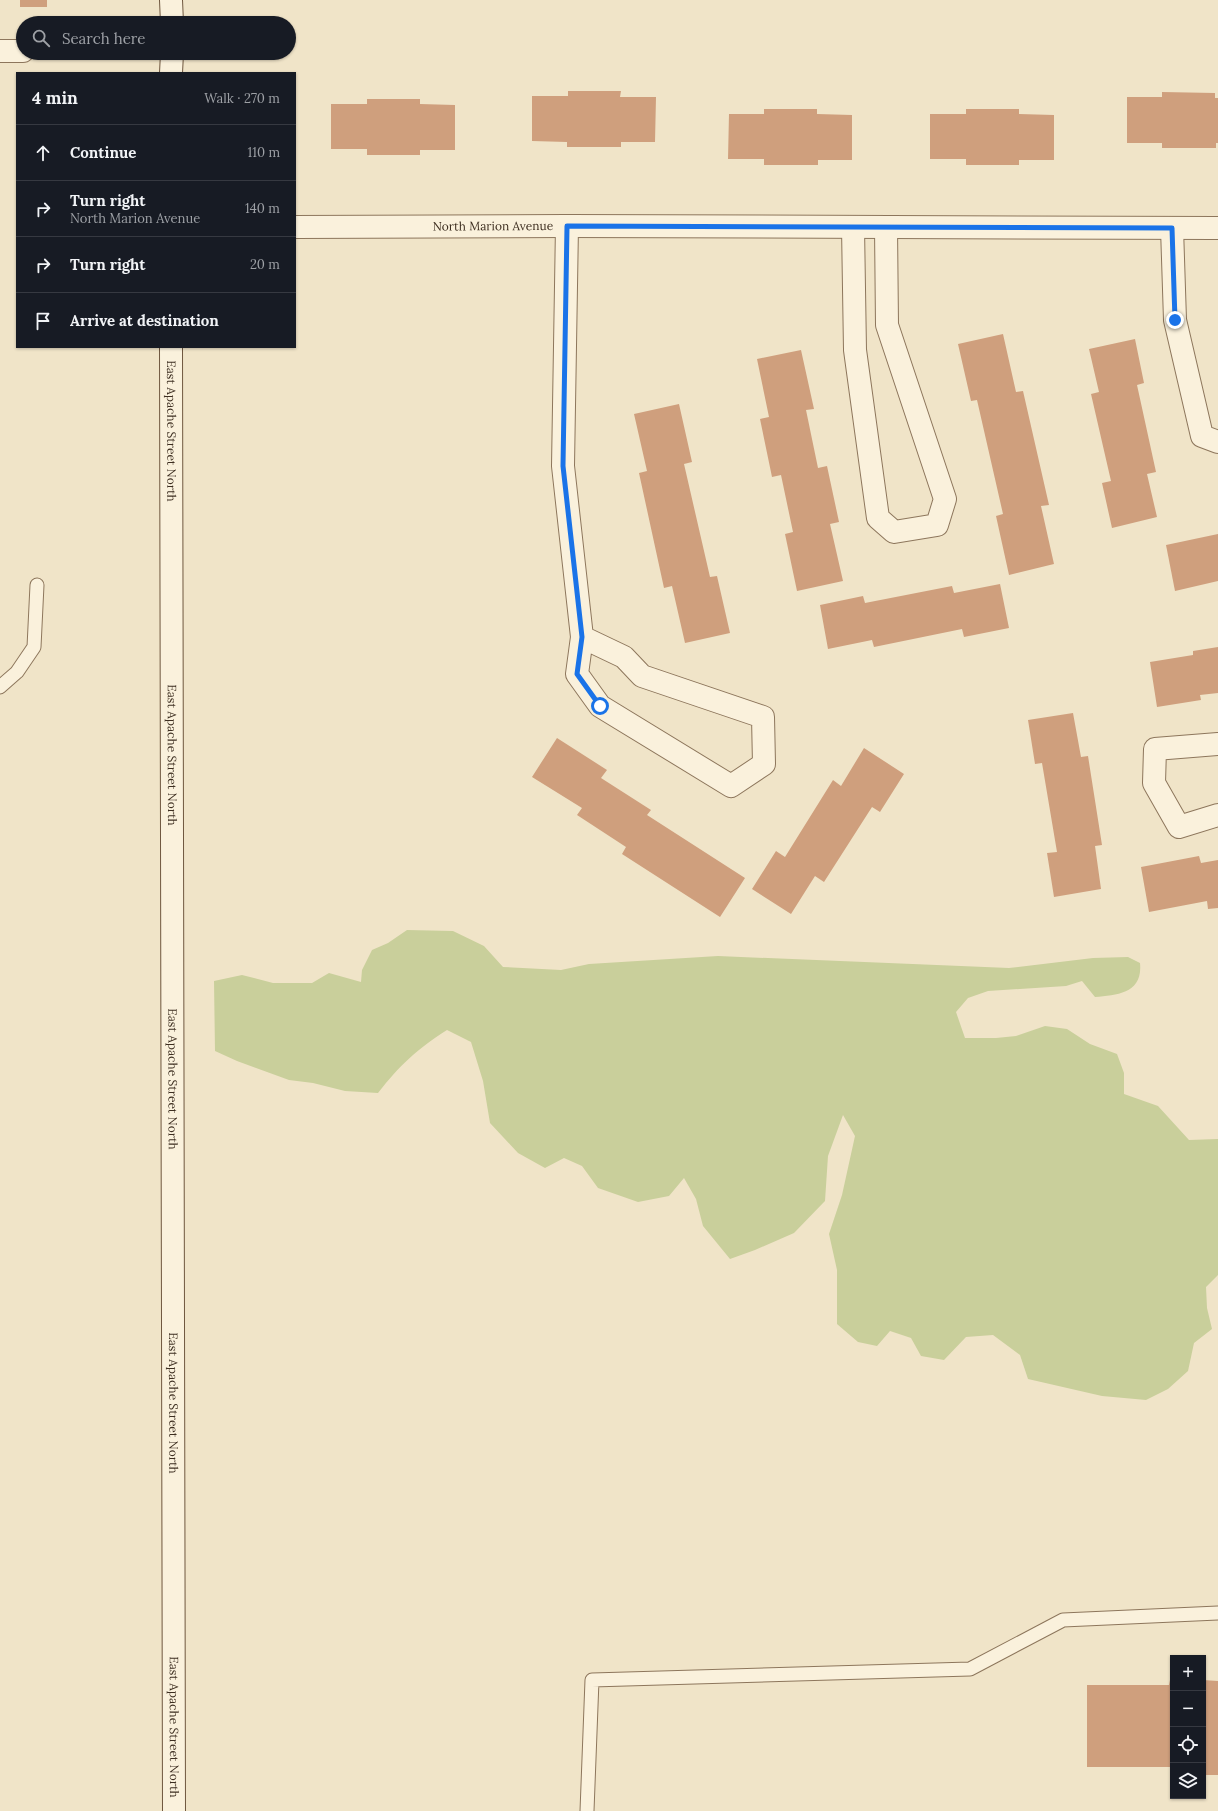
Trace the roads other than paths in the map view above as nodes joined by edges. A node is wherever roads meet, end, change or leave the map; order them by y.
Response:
1 (172, 0) edge
2 (172, 16) edge
3 (0, 51) edge
4 (16, 51) edge
5 (172, 60) edge
6 (171, 72) edge
7 (567, 226) junction
8 (296, 227) edge
9 (853, 227) junction
10 (886, 227) junction
11 (1172, 228) junction
12 (1218, 228) edge
13 (171, 348) edge
14 (1218, 442) edge
15 (37, 585) dead end
16 (582, 637) junction
17 (0, 687) edge
18 (1218, 744) edge
19 (1218, 815) edge
20 (1218, 1613) edge
21 (174, 1811) edge
22 (587, 1811) edge

1 - 2 street
3 - 4 street
5 - 6 street
7 - 8 street, North Marion Avenue
7 - 9 street, North Marion Avenue
7 - 16 street
9 - 10 street, North Marion Avenue
9 - 10 street
10 - 11 street, North Marion Avenue
11 - 12 street, North Marion Avenue
11 - 14 street
13 - 21 street, East Apache Street North
15 - 17 lane
16 - 16 street
18 - 19 street
20 - 22 lane

